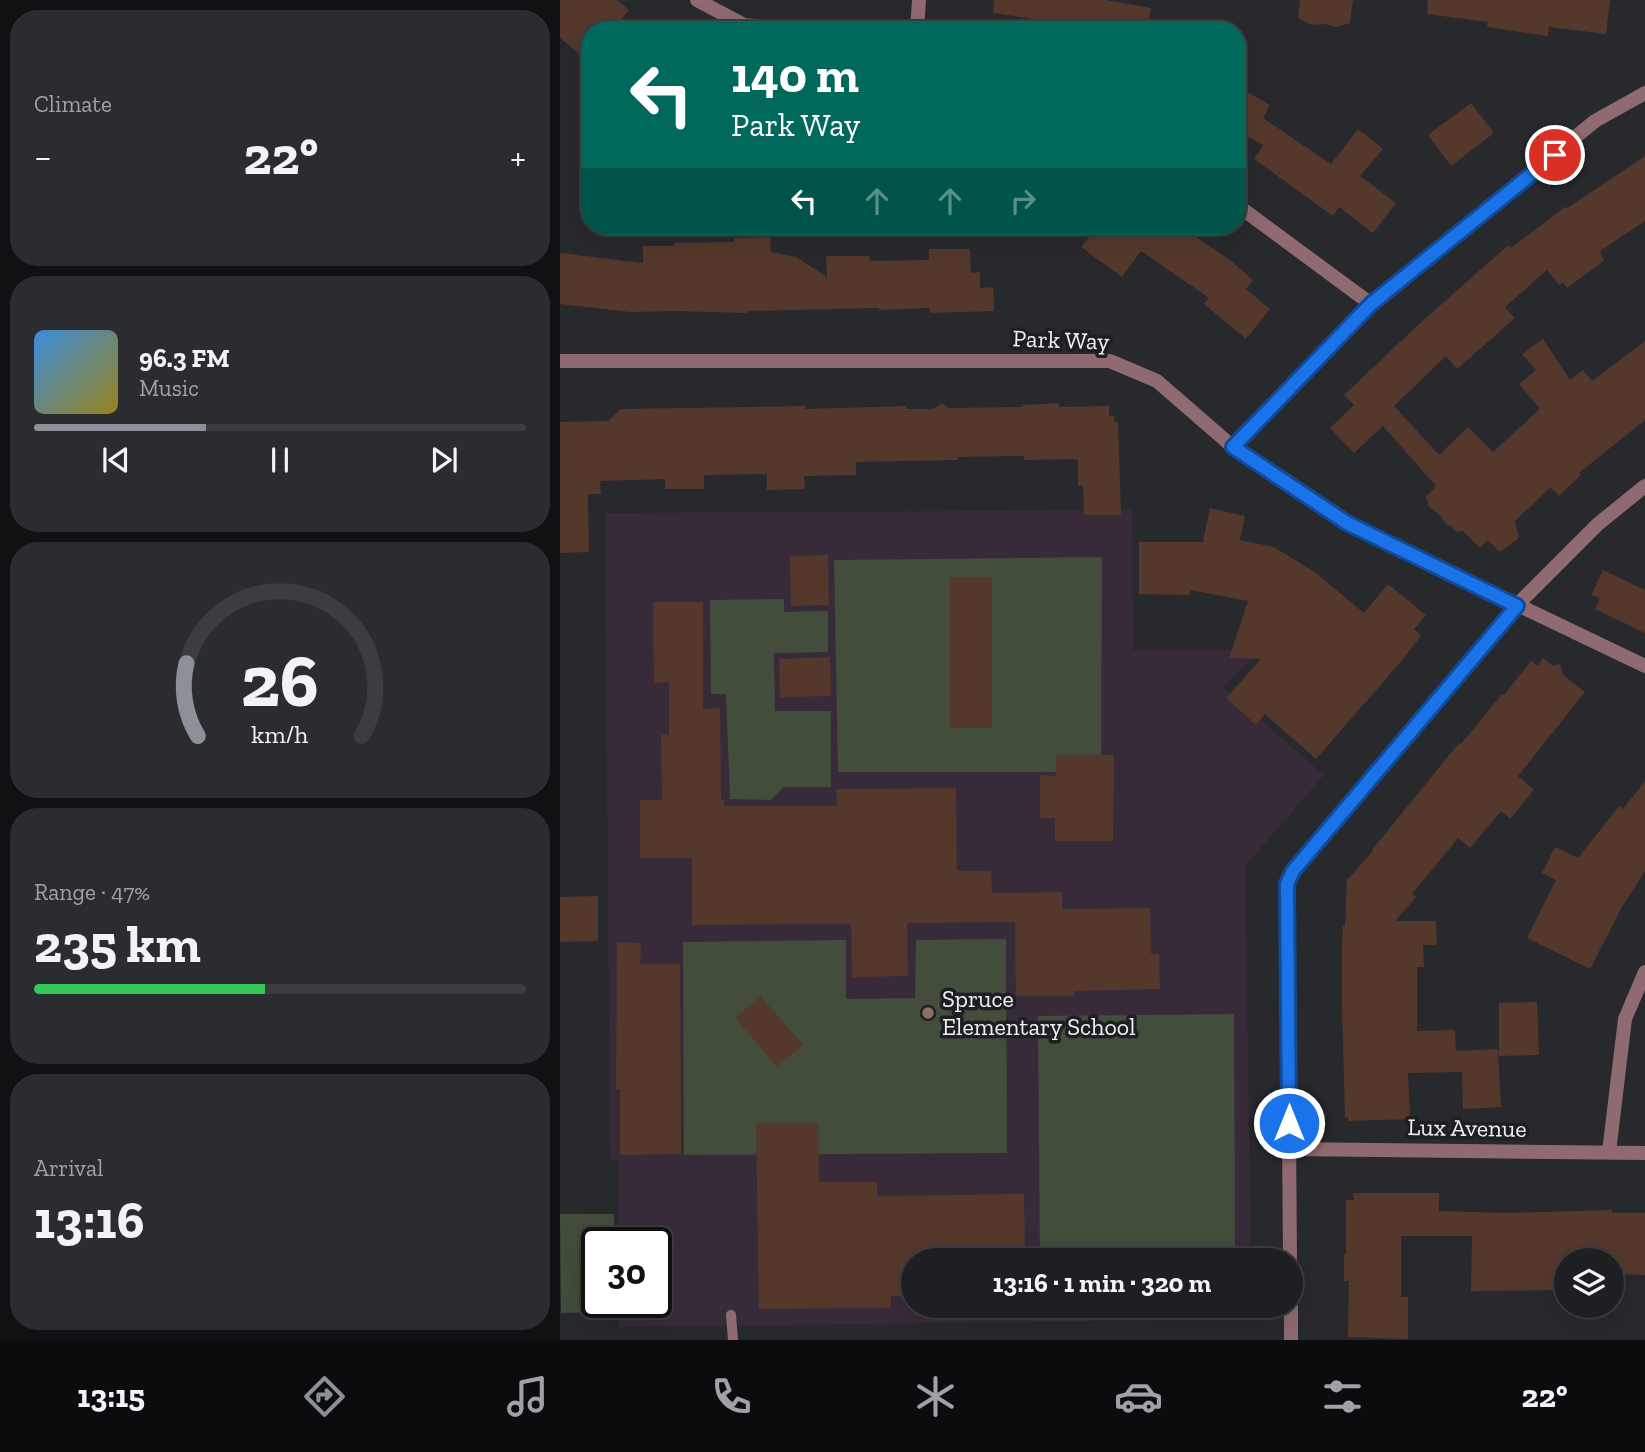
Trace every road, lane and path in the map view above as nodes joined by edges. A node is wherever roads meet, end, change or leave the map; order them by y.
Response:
1 (697, 0) edge
2 (919, 0) edge
3 (738, 21) edge
4 (918, 21) edge
5 (1645, 93) edge
6 (1246, 212) edge
7 (1371, 304) junction
8 (560, 361) edge
9 (1233, 447) junction
10 (1645, 486) edge
11 (1517, 606) junction
12 (1645, 666) edge
13 (1645, 972) edge
14 (1290, 1149) junction
15 (1609, 1152) junction
16 (1645, 1153) edge
17 (1290, 1248) edge
18 (731, 1315) dead end
19 (1291, 1318) edge
20 (733, 1340) edge
21 (1291, 1340) edge

1 - 3 street
2 - 4 street
5 - 7 street
6 - 7 street
7 - 9 street
8 - 9 street, Park Way
9 - 11 street, Park Way
10 - 11 street
11 - 12 street, Park Way
11 - 14 street
13 - 15 street
14 - 15 street, Lux Avenue
14 - 17 street
15 - 16 street, Lux Avenue
18 - 20 lane
19 - 21 street

